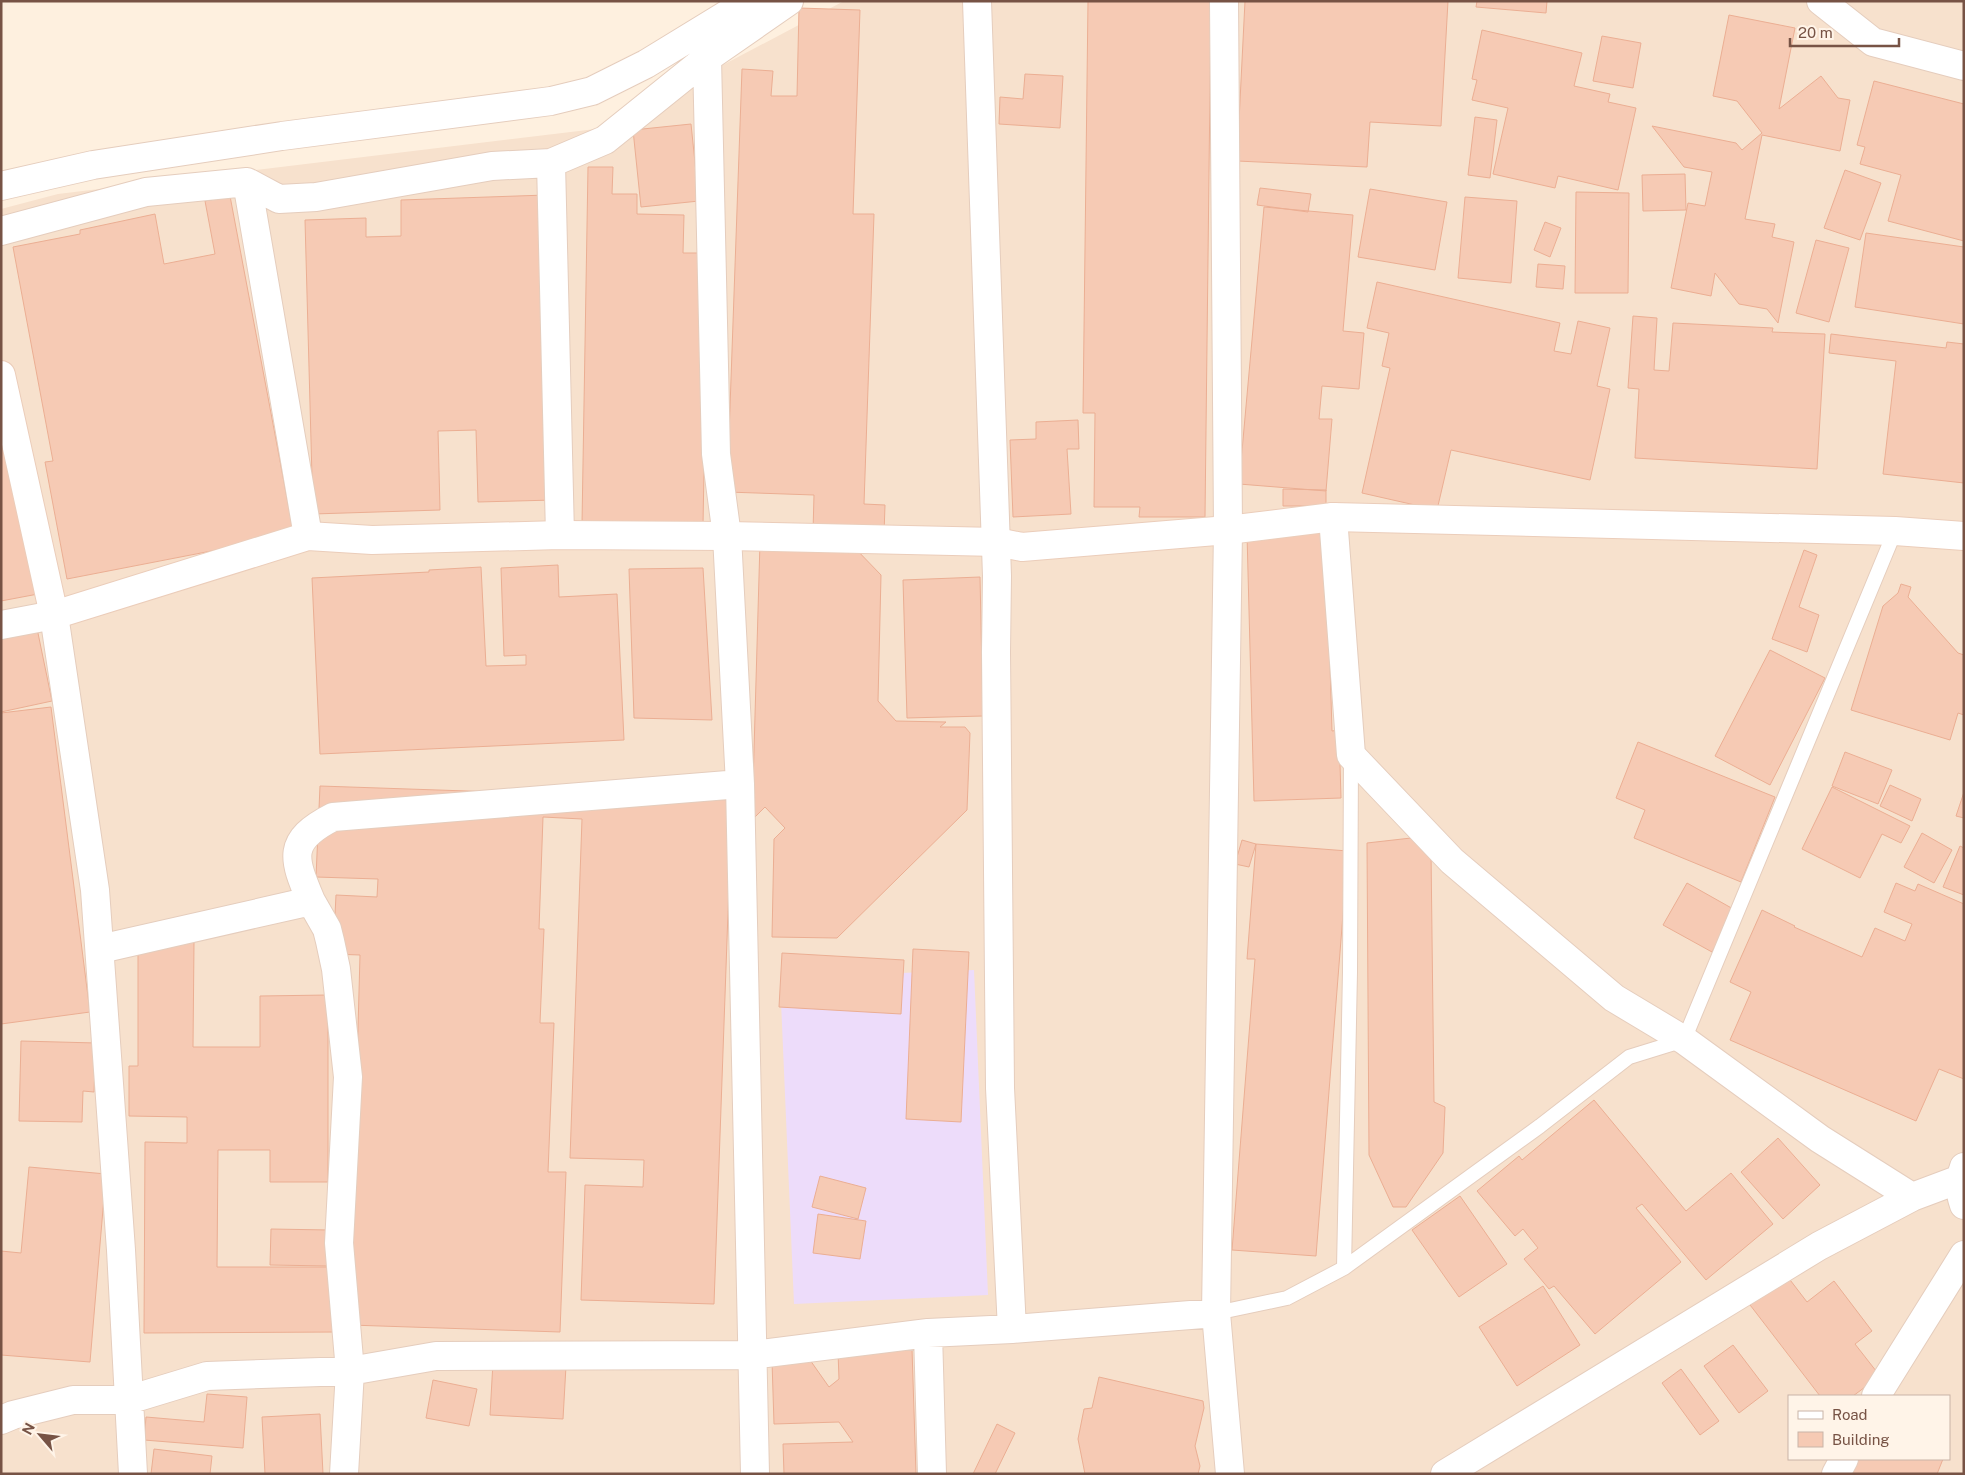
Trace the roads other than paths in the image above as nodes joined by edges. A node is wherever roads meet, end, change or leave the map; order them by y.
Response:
1 (749, 1) edge
2 (789, 1) edge
3 (977, 1) edge
4 (1224, 1) edge
5 (1821, 1) edge
6 (707, 58) junction
7 (1964, 66) edge
8 (551, 163) junction
9 (248, 182) junction
10 (1, 186) edge
11 (1, 232) edge
12 (1, 375) edge
13 (1333, 517) junction
14 (1228, 530) junction
15 (1895, 531) junction
16 (560, 535) junction
17 (308, 536) junction
18 (727, 536) junction
19 (1964, 536) edge
20 (997, 542) junction
21 (54, 615) junction
22 (1, 625) edge
23 (1351, 754) junction
24 (740, 784) junction
25 (311, 901) junction
26 (100, 949) junction
27 (1684, 1040) junction
28 (1962, 1184) edge
29 (1912, 1197) junction
30 (1964, 1255) edge
31 (1344, 1268) junction
32 (1216, 1313) junction
33 (1012, 1329) junction
34 (928, 1332) junction
35 (752, 1355) junction
36 (350, 1371) junction
37 (1877, 1395) edge
38 (128, 1400) junction
39 (1, 1420) edge
40 (1843, 1460) edge
41 (133, 1474) edge
42 (344, 1474) edge
43 (755, 1474) edge
44 (932, 1474) edge
45 (1230, 1474) edge
46 (1445, 1474) edge
47 (1836, 1474) edge

1 - 10 street
2 - 6 street
3 - 20 street
4 - 14 street
5 - 7 street
6 - 8 street
6 - 18 street
8 - 9 street
8 - 16 street
9 - 11 street
9 - 17 street
12 - 21 street
13 - 14 street
13 - 15 street
13 - 23 street
14 - 20 street
14 - 32 street
15 - 19 street
15 - 27 lane
16 - 17 street
16 - 18 street
17 - 21 street
18 - 20 street
18 - 24 street
20 - 33 street
21 - 22 street
21 - 26 street
23 - 27 street
23 - 31 lane
24 - 25 street
24 - 35 street
25 - 26 street
25 - 36 street
26 - 38 street
27 - 29 street
27 - 31 lane
28 - 29 street
29 - 46 street
30 - 37 street
31 - 32 lane
32 - 33 street
32 - 45 street
33 - 34 street
34 - 35 street
34 - 44 street
35 - 36 street
35 - 43 street
36 - 38 street
36 - 42 street
38 - 39 street
38 - 41 street
40 - 47 street

